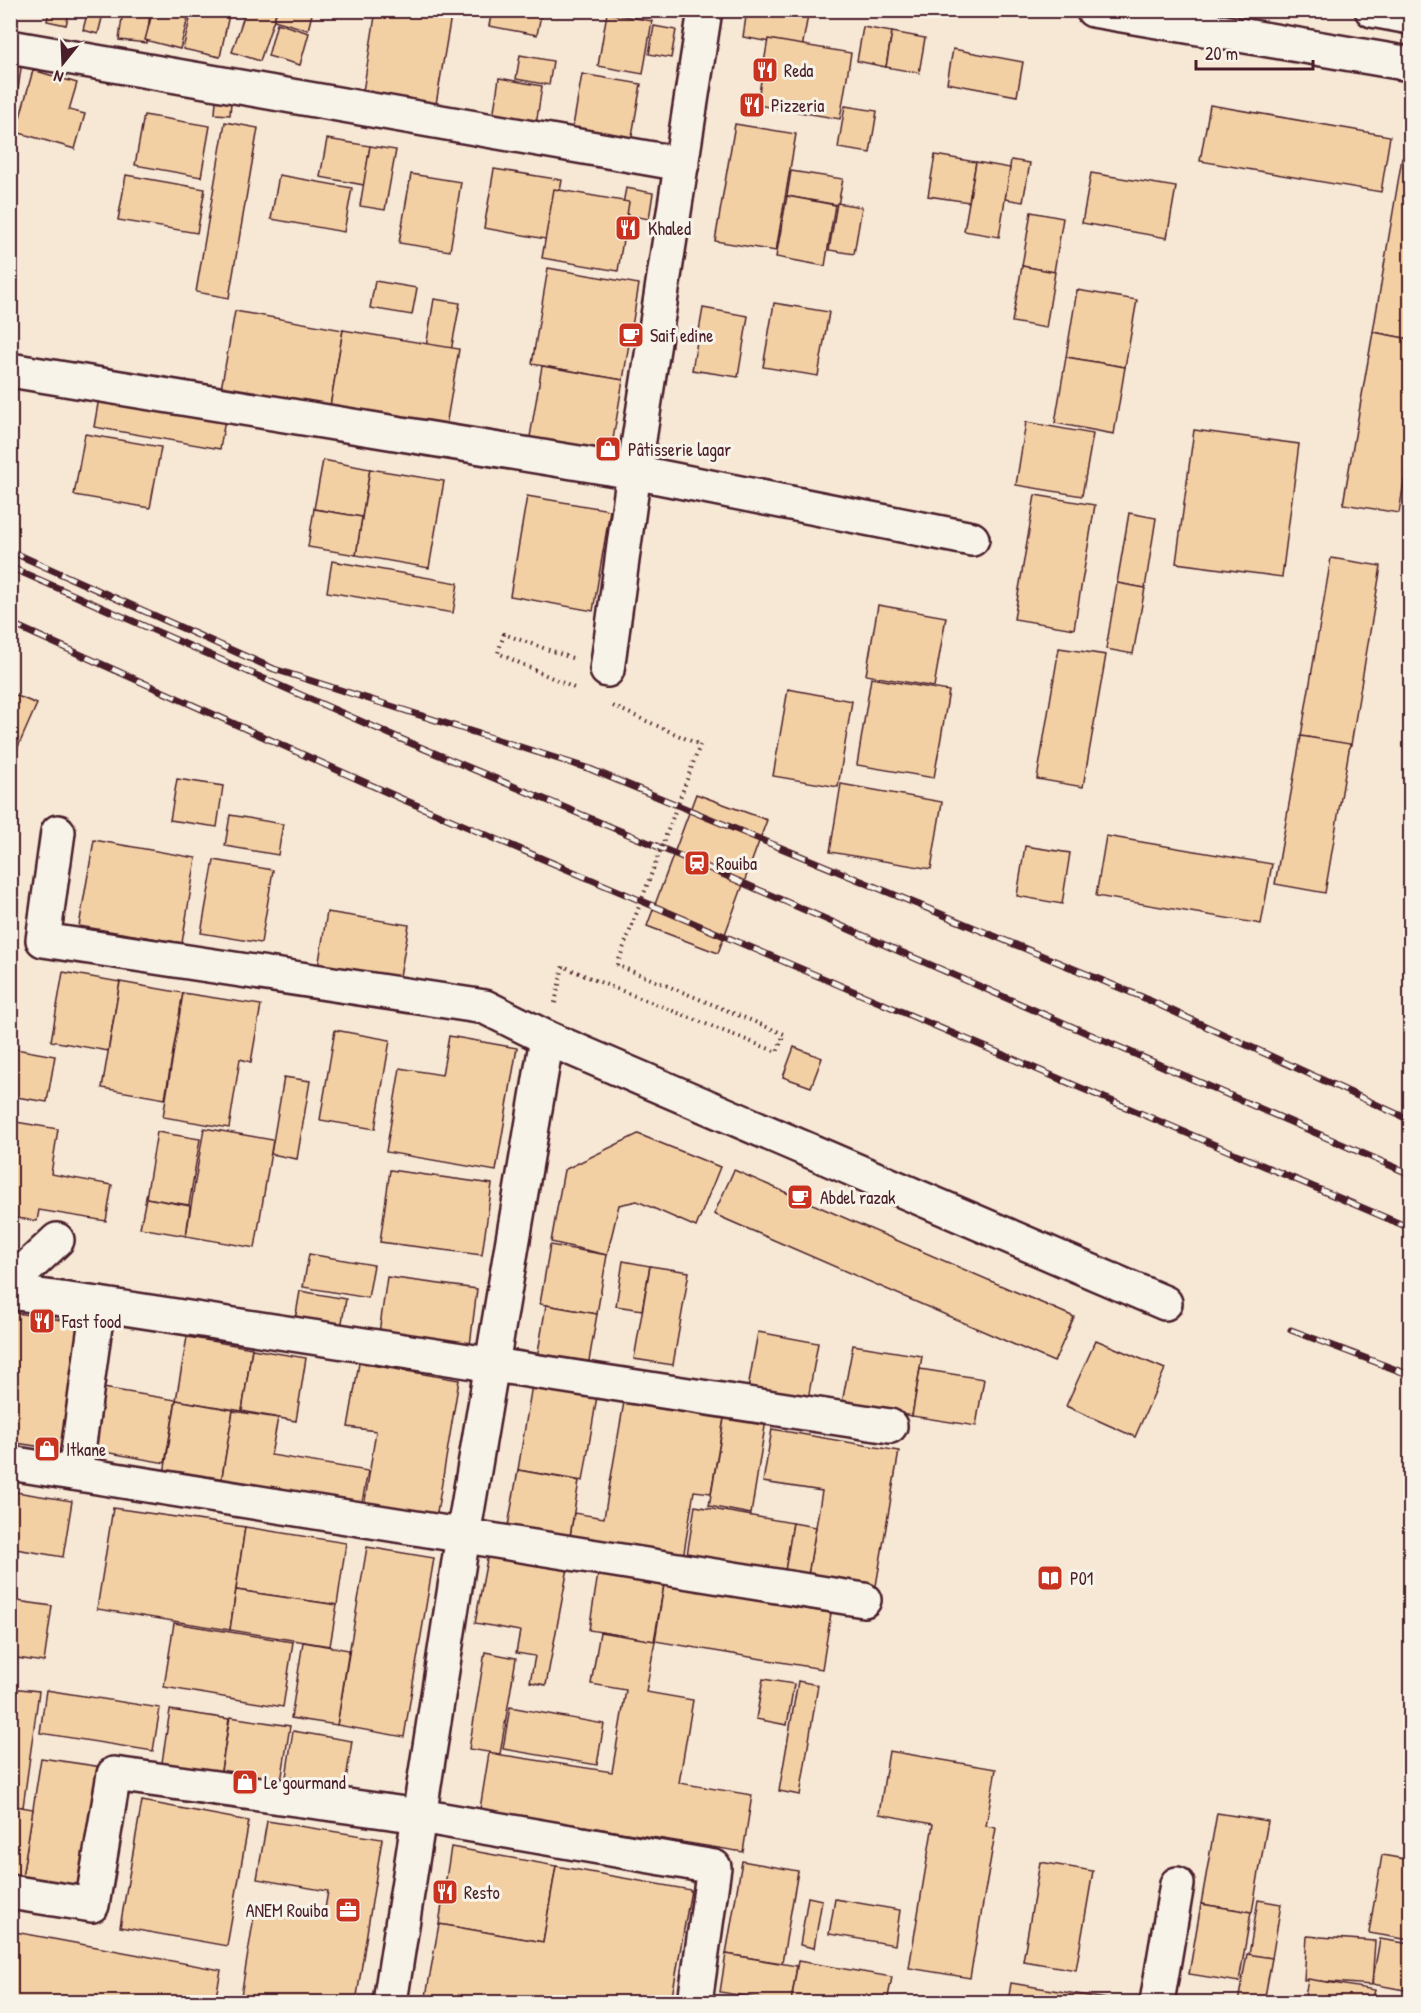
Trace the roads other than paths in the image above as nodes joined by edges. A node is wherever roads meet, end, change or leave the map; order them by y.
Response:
1 (705, 10) edge
2 (1093, 10) edge
3 (1372, 10) edge
4 (1410, 17) edge
5 (10, 47) edge
6 (1410, 64) edge
7 (682, 164) junction
8 (10, 370) edge
9 (634, 472) junction
10 (972, 539) dead end
11 (607, 670) road end
12 (58, 832) dead end
13 (547, 1038) junction
14 (57, 1240) dead end
15 (10, 1284) edge
16 (10, 1292) edge
17 (1165, 1303) dead end
18 (98, 1304) junction
19 (493, 1365) junction
20 (890, 1426) dead end
21 (10, 1463) edge
22 (75, 1473) junction
23 (464, 1536) junction
24 (864, 1600) dead end
25 (420, 1816) junction
26 (1177, 1884) dead end
27 (10, 1892) edge
28 (390, 2002) edge
29 (695, 2002) edge
30 (1157, 2002) edge

1 - 7 street
2 - 6 street
3 - 4 street
5 - 7 street
7 - 9 street
8 - 9 street
9 - 10 street
9 - 11 street
12 - 13 street
13 - 17 street
13 - 19 street
14 - 15 street
16 - 18 street
18 - 19 street
18 - 22 street
19 - 20 street
19 - 23 street
21 - 22 street
22 - 23 street
23 - 24 street
23 - 25 street
25 - 27 street
25 - 28 street
25 - 29 street
26 - 30 street

